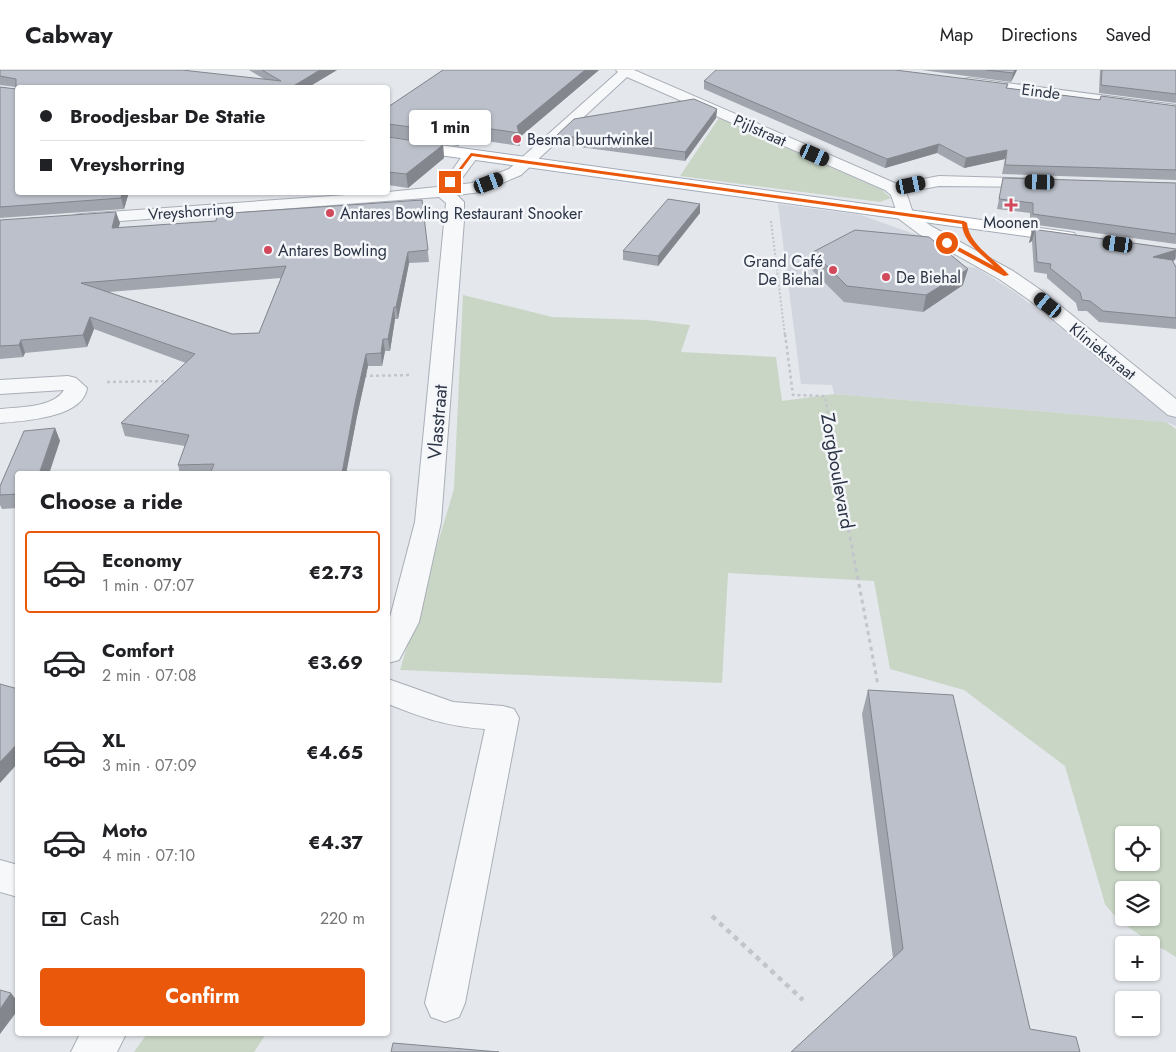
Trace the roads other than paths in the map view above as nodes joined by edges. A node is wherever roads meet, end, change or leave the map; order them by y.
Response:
1 (625, 71) edge
2 (954, 80) edge
3 (1176, 108) edge
4 (390, 143) edge
5 (471, 155) junction
6 (527, 162) junction
7 (1058, 182) edge
8 (897, 189) junction
9 (442, 191) junction
10 (390, 194) edge
11 (366, 195) edge
12 (905, 214) junction
13 (69, 220) edge
14 (964, 223) junction
15 (1080, 238) edge
16 (1006, 275) junction
17 (0, 387) edge
18 (1176, 410) edge
19 (0, 416) edge
20 (390, 648) edge
21 (390, 692) edge
22 (0, 876) edge
23 (15, 880) edge
24 (445, 1002) dead end
25 (104, 1036) edge
26 (92, 1052) edge

1 - 6 street, Pijlstraat
1 - 8 street, Pijlstraat
2 - 3 street, Einde
4 - 5 main road
5 - 6 main road
5 - 9 street
6 - 9 street, Vreyshorring
6 - 12 main road
7 - 8 street
8 - 12 street
9 - 10 street, Vreyshorring
9 - 20 street, Vlasstraat
11 - 13 street, Vreyshorring
12 - 14 main road
12 - 16 street, Kliniekstraat
14 - 15 main road
14 - 16 street, Kliniekstraat
16 - 18 street, Kliniekstraat
17 - 19 street
21 - 24 street
22 - 23 street
25 - 26 street

